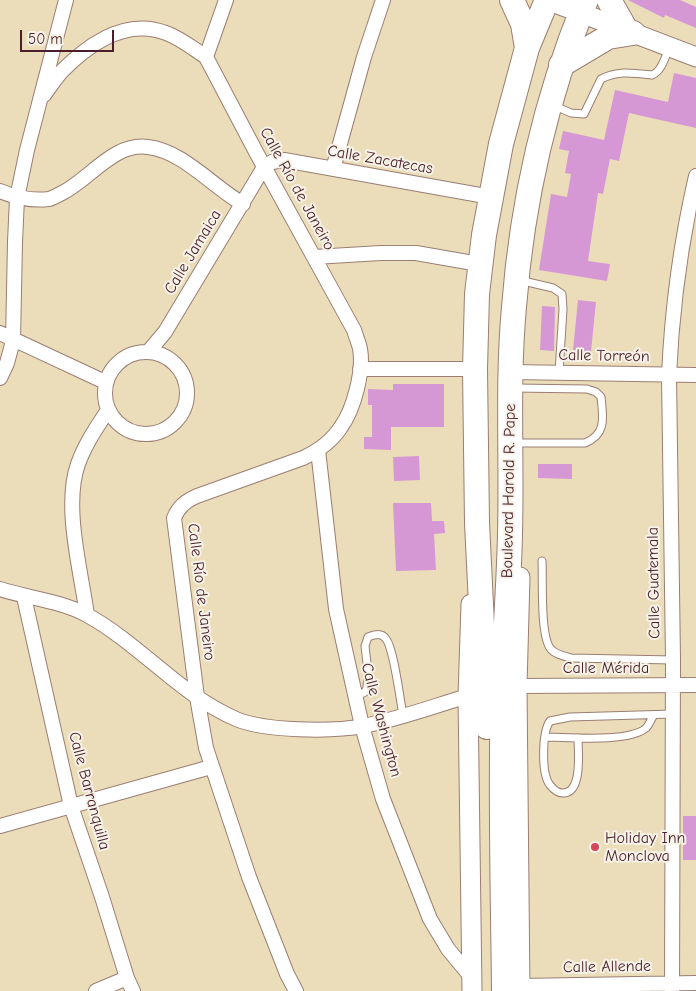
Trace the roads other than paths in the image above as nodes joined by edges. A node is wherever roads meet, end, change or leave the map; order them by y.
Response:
1 (66, 0) edge
2 (226, 0) edge
3 (383, 0) edge
4 (512, 0) edge
5 (547, 0) edge
6 (609, 0) edge
7 (583, 6) edge
8 (630, 32) junction
9 (669, 47) junction
10 (527, 48) junction
11 (206, 57) junction
12 (696, 57) edge
13 (561, 65) junction
14 (40, 102) junction
15 (550, 103) junction
16 (264, 167) junction
17 (333, 169) junction
18 (696, 176) edge
19 (0, 191) edge
20 (491, 197) junction
21 (17, 198) junction
22 (243, 204) junction
23 (314, 257) junction
24 (479, 264) junction
25 (516, 280) junction
26 (0, 333) edge
27 (13, 341) junction
28 (149, 351) junction
29 (475, 369) junction
30 (360, 370) junction
31 (559, 373) junction
32 (669, 374) junction
33 (696, 375) edge
34 (0, 378) edge
35 (510, 380) junction
36 (105, 382) junction
37 (108, 410) junction
38 (509, 443) junction
39 (318, 450) junction
40 (477, 524) junction
41 (510, 532) junction
42 (542, 561) dead end
43 (0, 589) edge
44 (24, 597) junction
45 (86, 615) junction
46 (672, 660) junction
47 (696, 685) edge
48 (517, 686) junction
49 (672, 686) junction
50 (468, 696) junction
51 (197, 697) junction
52 (355, 697) junction
53 (673, 714) junction
54 (403, 715) junction
55 (654, 715) junction
56 (362, 726) junction
57 (544, 737) junction
58 (578, 738) junction
59 (495, 759) junction
60 (211, 768) junction
61 (72, 806) junction
62 (0, 826) edge
63 (696, 983) edge
64 (130, 985) edge
65 (478, 987) edge
66 (672, 987) edge
67 (514, 989) edge
68 (96, 991) edge
69 (296, 991) edge

1 - 14 street
2 - 11 street
3 - 17 street
4 - 10 highway
5 - 7 street
5 - 10 highway, Boulevard Harold R. Pape
6 - 8 highway
7 - 8 street
7 - 13 highway, Boulevard Harold R. Pape
8 - 9 street
8 - 13 highway
9 - 12 street
9 - 15 lane
10 - 20 highway, Boulevard Harold R. Pape
11 - 14 street
11 - 16 street, Calle Río de Janeiro
13 - 15 highway, Boulevard Harold R. Pape
14 - 21 street
15 - 25 highway, Boulevard Harold R. Pape
16 - 17 street, Calle Zacatecas
16 - 22 street, Calle Jamaica
16 - 23 street, Calle Río de Janeiro
17 - 20 street, Calle Zacatecas
18 - 32 street, Calle Guatemala
19 - 21 street
20 - 24 highway, Boulevard Harold R. Pape
21 - 22 street
21 - 27 street
22 - 28 street, Calle Jamaica
23 - 24 street
23 - 30 street, Calle Río de Janeiro
24 - 29 highway, Boulevard Harold R. Pape
25 - 31 lane
25 - 35 highway, Boulevard Harold R. Pape
26 - 27 street
27 - 34 street
27 - 36 street
28 - 36 street
28 - 37 street
29 - 30 street
29 - 40 highway, Boulevard Harold R. Pape
30 - 39 street, Calle Río de Janeiro
31 - 32 street, Calle Torreón
31 - 35 street, Calle Torreón
32 - 33 street, Calle Torreón
32 - 46 street, Calle Guatemala
35 - 38 highway, Boulevard Harold R. Pape
35 - 38 lane
36 - 37 street
37 - 45 street
38 - 41 highway, Boulevard Harold R. Pape
39 - 51 street, Calle Río de Janeiro
39 - 52 street, Calle Washington
40 - 50 street
40 - 59 highway, Boulevard Harold R. Pape
41 - 48 street
41 - 59 highway, Boulevard Harold R. Pape
42 - 46 lane
43 - 44 street
44 - 45 street
44 - 61 street, Calle Barranquilla
45 - 51 street
46 - 49 street, Calle Guatemala
47 - 49 street, Calle Mérida
48 - 49 street, Calle Mérida
48 - 67 street
49 - 53 street, Calle Guatemala
50 - 54 street
50 - 65 street
51 - 56 street
51 - 60 street, Calle Río de Janeiro
52 - 54 lane
52 - 56 street, Calle Washington
53 - 55 lane
53 - 66 street, Calle Guatemala
54 - 56 street
55 - 57 lane
55 - 58 lane
56 - 65 street, Calle Washington
57 - 58 lane
57 - 58 lane
59 - 65 highway, Boulevard Harold R. Pape
59 - 67 highway, Boulevard Harold R. Pape
60 - 61 street
60 - 69 street, Calle Río de Janeiro
61 - 62 street
61 - 64 street, Calle Barranquilla
63 - 66 street, Calle Allende
64 - 68 street
66 - 67 street, Calle Allende

